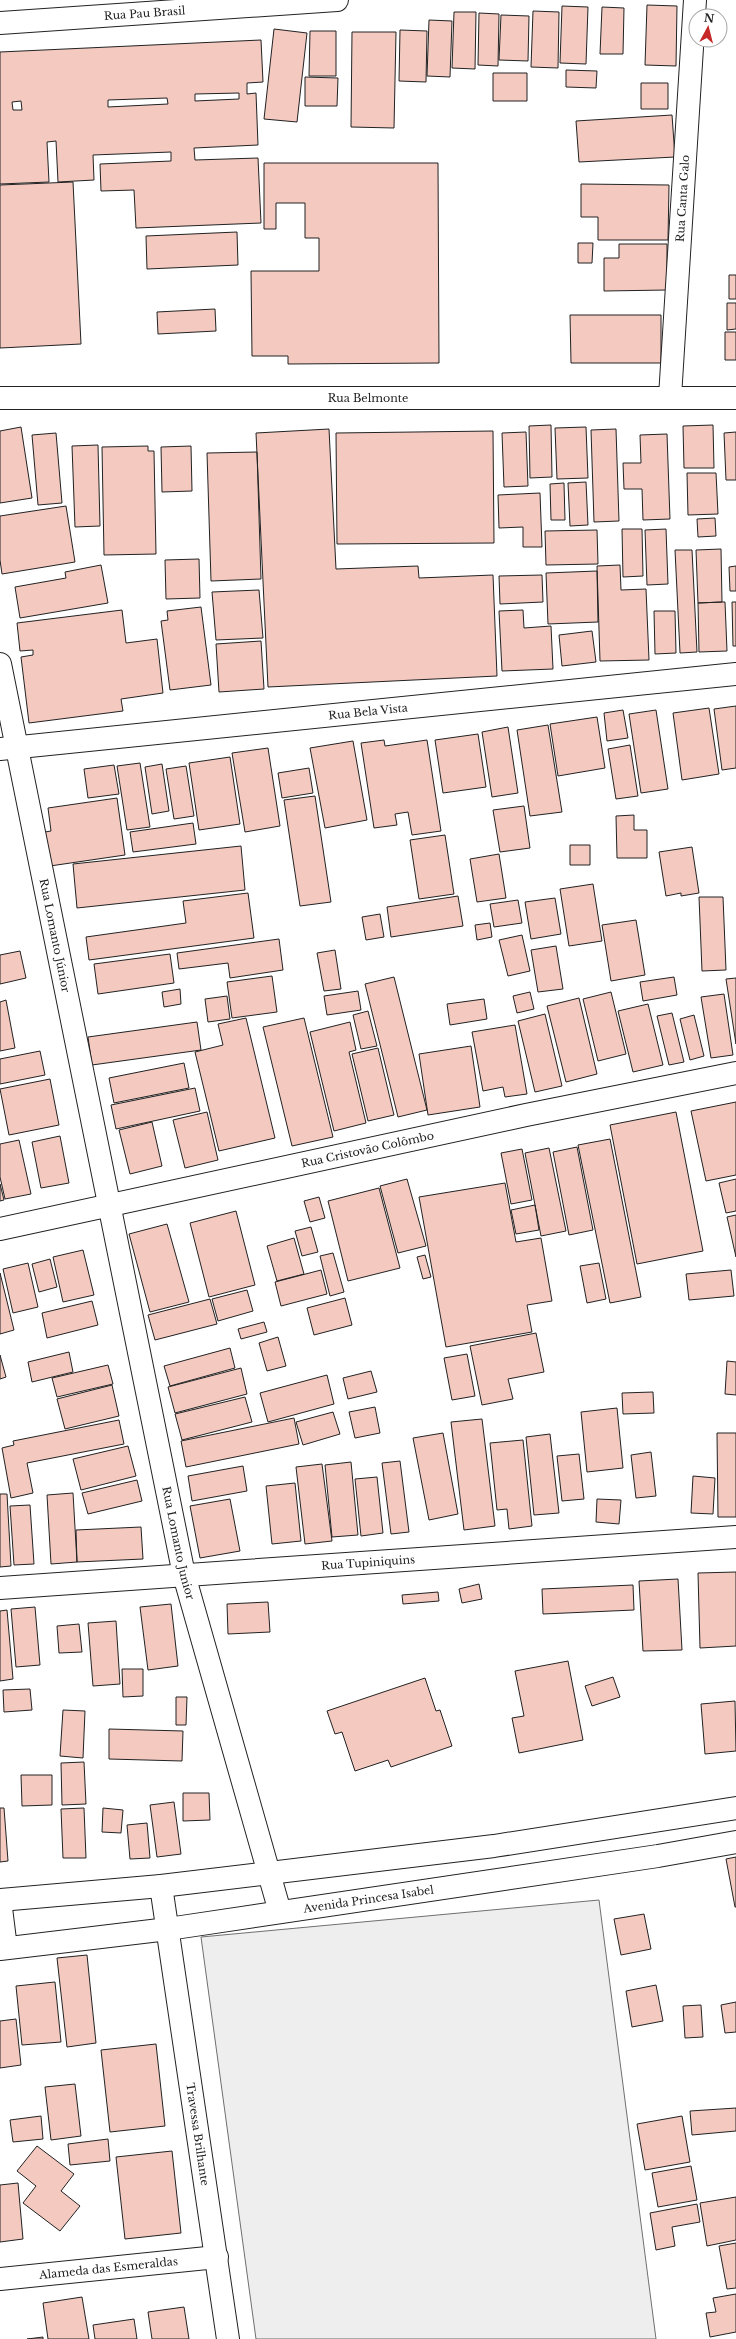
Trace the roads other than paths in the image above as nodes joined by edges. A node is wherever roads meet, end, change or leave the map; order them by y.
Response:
1 (334, 0) edge
2 (337, 0) edge
3 (696, 0) edge
4 (0, 23) edge
5 (670, 397) junction
6 (0, 398) edge
7 (736, 398) edge
8 (0, 664) edge
9 (736, 674) edge
10 (9, 748) edge
11 (736, 1073) edge
12 (110, 1206) junction
13 (0, 1230) edge
14 (736, 1537) edge
15 (184, 1575) junction
16 (0, 1588) edge
17 (736, 1808) edge
18 (736, 1842) edge
19 (270, 1873) junction
20 (161, 1886) junction
21 (0, 1900) edge
22 (280, 1912) junction
23 (168, 1929) junction
24 (3, 1948) edge
25 (217, 2256) junction
26 (0, 2279) edge
27 (228, 2339) edge

1 - 2 street, Rua Pau Brasil
1 - 4 street, Rua Pau Brasil
3 - 5 street, Rua Canta Galo
5 - 6 street, Rua Belmonte
5 - 7 street, Rua Belmonte
8 - 10 street, Rua Lomanto Júnior
9 - 10 street, Rua Bela Vista
10 - 12 street, Rua Lomanto Júnior
11 - 12 street, Rua Cristovão Colômbo
12 - 13 street, Rua Cristovão Colômbo
12 - 15 street, Rua Lomanto Junior
14 - 15 street, Rua Tupiniquins
15 - 16 street, Rua Tupiniquins
15 - 19 street, Rua Lomanto Junior
17 - 19 street
18 - 22 street, Avenida Princesa Isabel
19 - 20 street
19 - 22 street, Rua Lomanto Junior
20 - 21 street
20 - 23 street, Travessa Brilhante
21 - 24 street
22 - 23 street, Avenida Princesa Isabel
23 - 24 street, Avenida Princesa Isabel
23 - 25 street, Travessa Brilhante
25 - 26 street, Alameda das Esmeraldas
25 - 27 street, Travessa Brilhante

